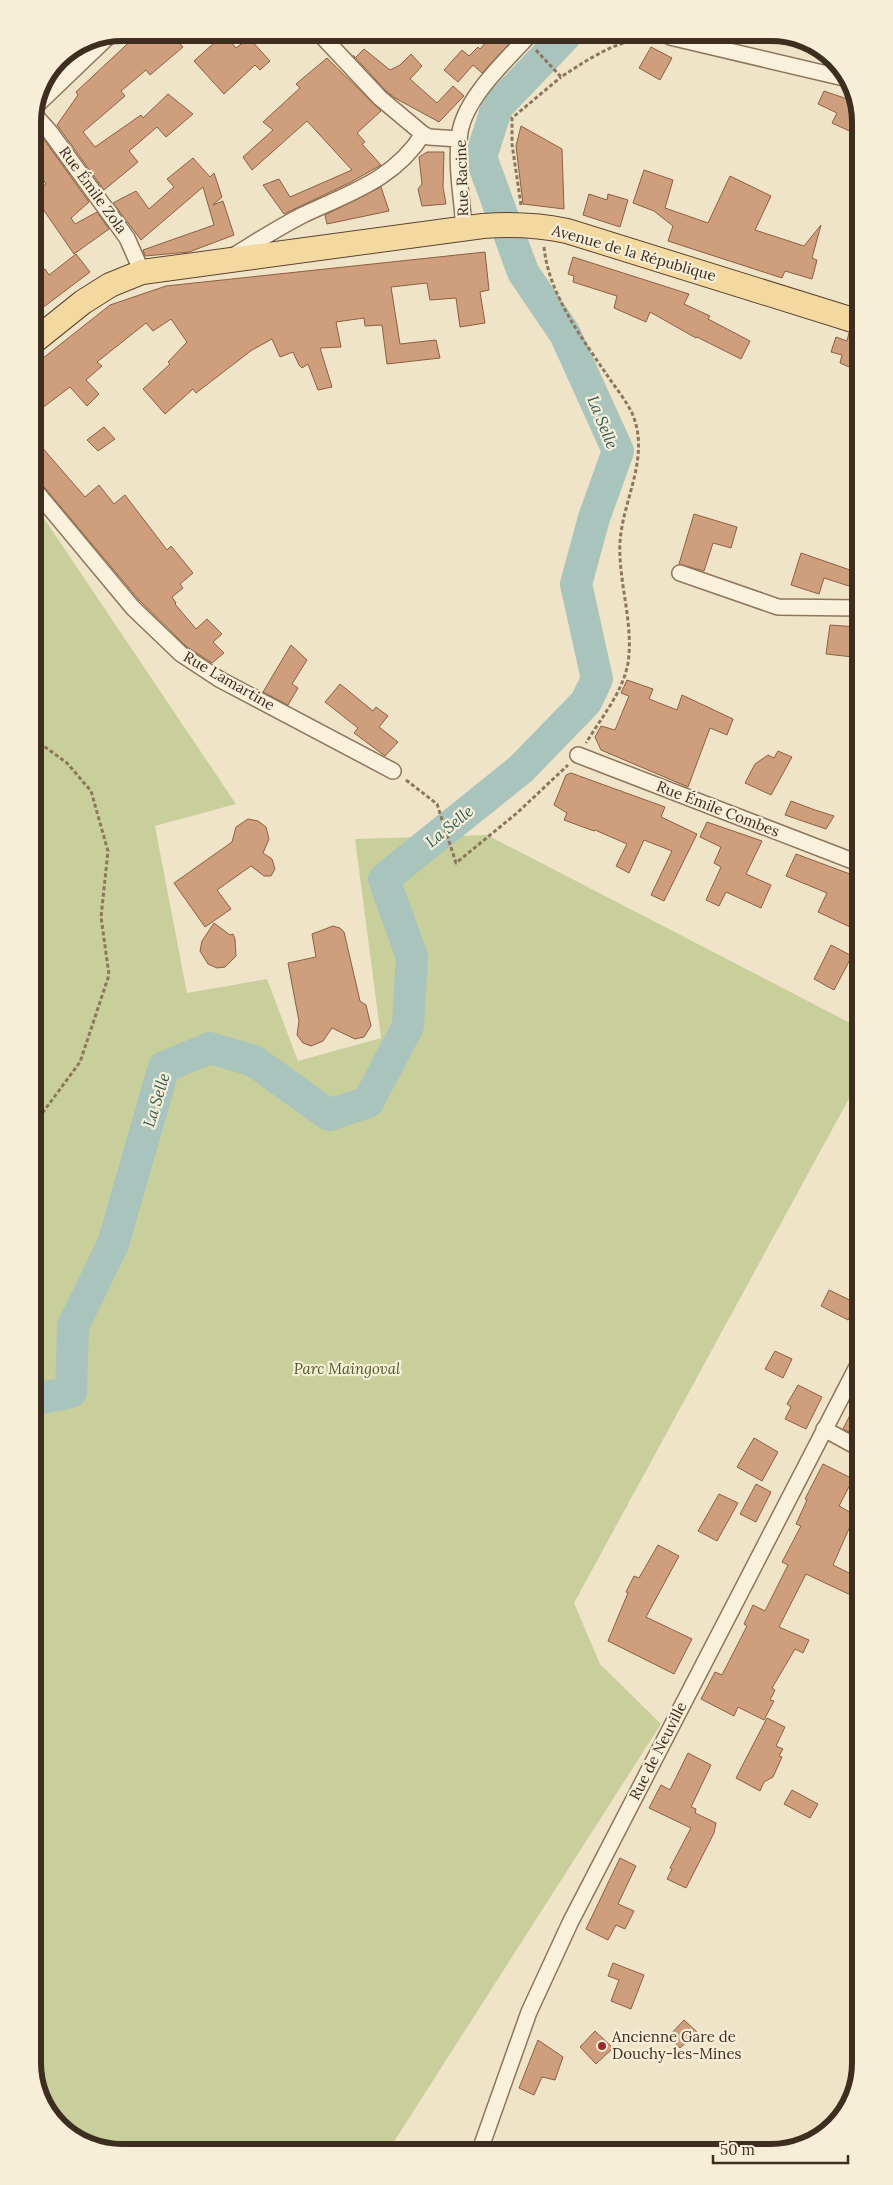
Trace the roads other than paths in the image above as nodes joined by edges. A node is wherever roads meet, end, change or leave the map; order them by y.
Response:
1 (327, 41) edge
2 (524, 41) edge
3 (715, 41) edge
4 (100, 45) edge
5 (837, 76) edge
6 (46, 97) edge
7 (41, 122) edge
8 (423, 134) junction
9 (459, 139) junction
10 (474, 227) junction
11 (228, 259) junction
12 (142, 272) junction
13 (852, 319) edge
14 (41, 335) edge
15 (41, 497) edge
16 (680, 572) dead end
17 (852, 608) edge
18 (578, 755) road end
19 (393, 771) road end
20 (852, 861) edge
21 (852, 1375) edge
22 (824, 1429) junction
23 (852, 1444) edge
24 (482, 2144) edge

1 - 8 street
2 - 9 street, Rue Racine
3 - 5 street
4 - 6 street
7 - 12 street, Rue Émile Zola
8 - 9 street
8 - 11 street, Avenue de la République
9 - 10 street, Rue Racine
10 - 11 main road, Avenue de la République
10 - 13 main road, Avenue de la République
11 - 12 main road, Avenue de la République
12 - 14 main road, Avenue de la République
15 - 19 street, Rue Lamartine
16 - 17 street
18 - 20 street, Rue Émile Combes
21 - 22 street, Rue de Neuville
22 - 23 street
22 - 24 street, Rue de Neuville

